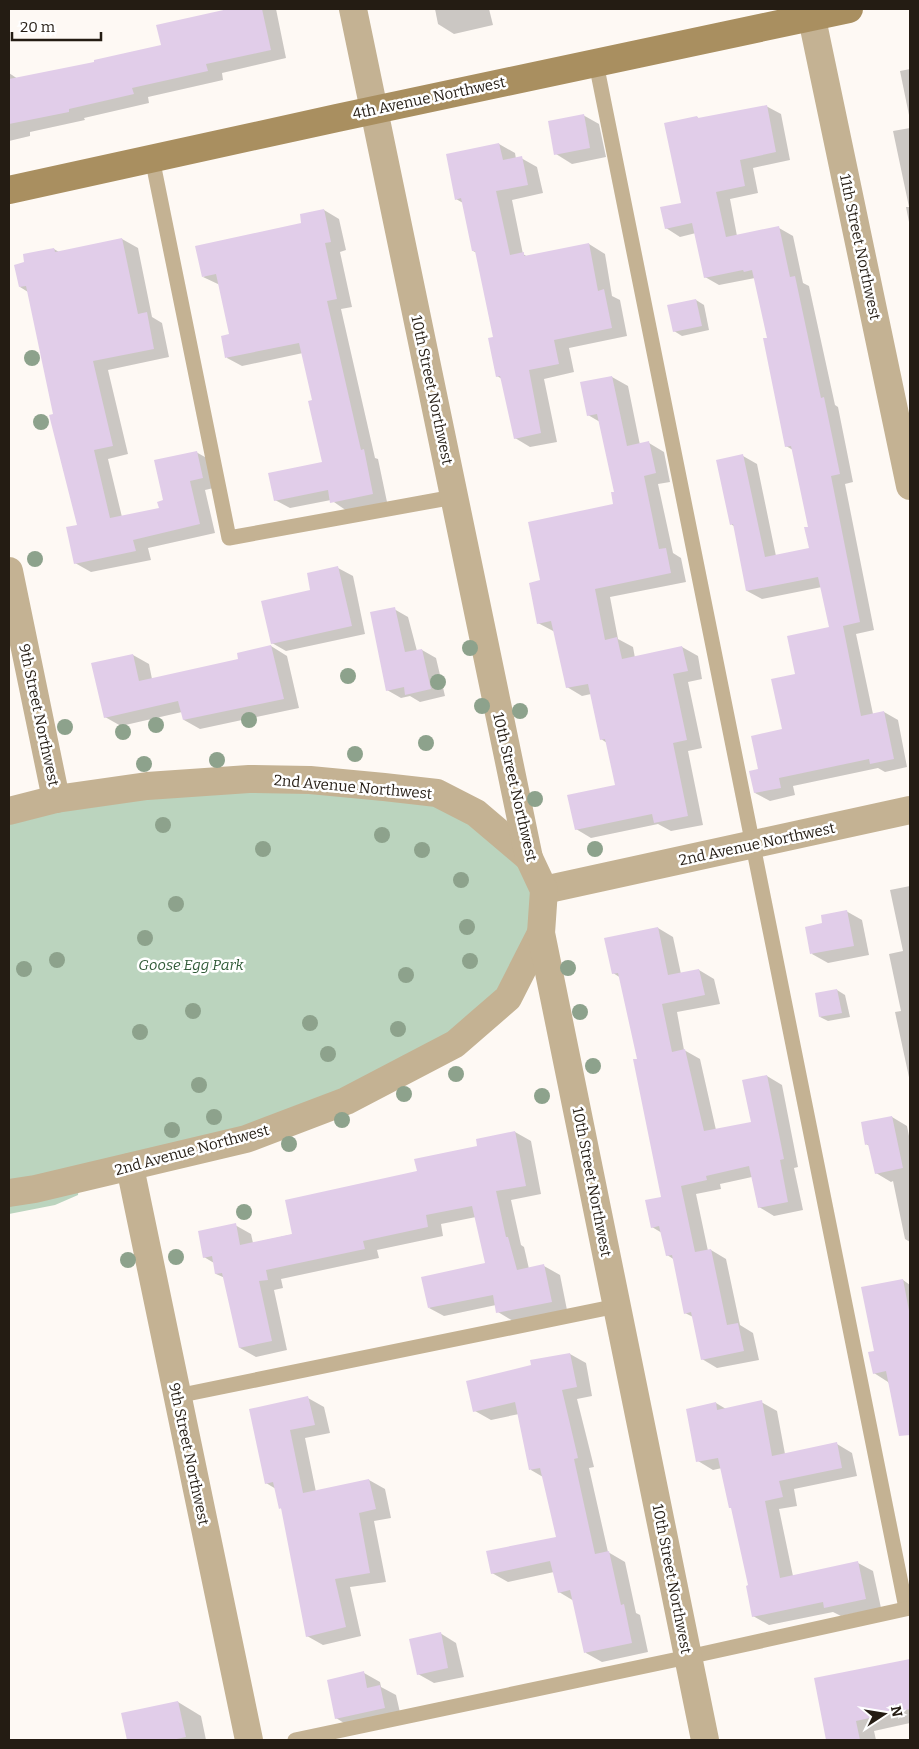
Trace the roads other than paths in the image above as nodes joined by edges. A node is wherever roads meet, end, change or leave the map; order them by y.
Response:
1 (353, 9) edge
2 (849, 9) edge
3 (811, 12) edge
4 (596, 63) junction
5 (374, 110) junction
6 (152, 158) junction
7 (9, 190) edge
8 (910, 486) edge
9 (454, 497) junction
10 (9, 571) edge
11 (56, 799) junction
12 (910, 810) edge
13 (9, 811) edge
14 (754, 844) junction
15 (528, 858) junction
16 (544, 890) junction
17 (542, 933) junction
18 (130, 1168) junction
19 (9, 1192) edge
20 (617, 1306) junction
21 (176, 1396) junction
22 (908, 1608) edge
23 (688, 1657) junction
24 (249, 1740) edge
25 (295, 1740) edge
26 (705, 1740) edge

1 - 5 street, 10th Street Northwest
2 - 3 main road, 4th Avenue Northwest
3 - 4 main road, 4th Avenue Northwest
3 - 8 street, 11th Street Northwest
4 - 5 main road, 4th Avenue Northwest
4 - 14 lane
5 - 6 main road, 4th Avenue Northwest
5 - 9 street, 10th Street Northwest
6 - 7 main road, 4th Avenue Northwest
6 - 9 lane
9 - 15 street, 10th Street Northwest
10 - 11 street, 9th Street Northwest
11 - 13 street, 2nd Avenue Northwest
11 - 15 street, 2nd Avenue Northwest
12 - 14 street, 2nd Avenue Northwest
14 - 16 street, 2nd Avenue Northwest
14 - 22 lane
15 - 16 street, 10th Street Northwest
16 - 17 street, 10th Street Northwest
17 - 18 street, 2nd Avenue Northwest
17 - 20 street, 10th Street Northwest
18 - 19 street, 2nd Avenue Northwest
18 - 21 street, 9th Street Northwest
20 - 21 lane
20 - 23 street, 10th Street Northwest
21 - 24 street, 9th Street Northwest
22 - 23 lane
23 - 25 lane
23 - 26 street, 10th Street Northwest

